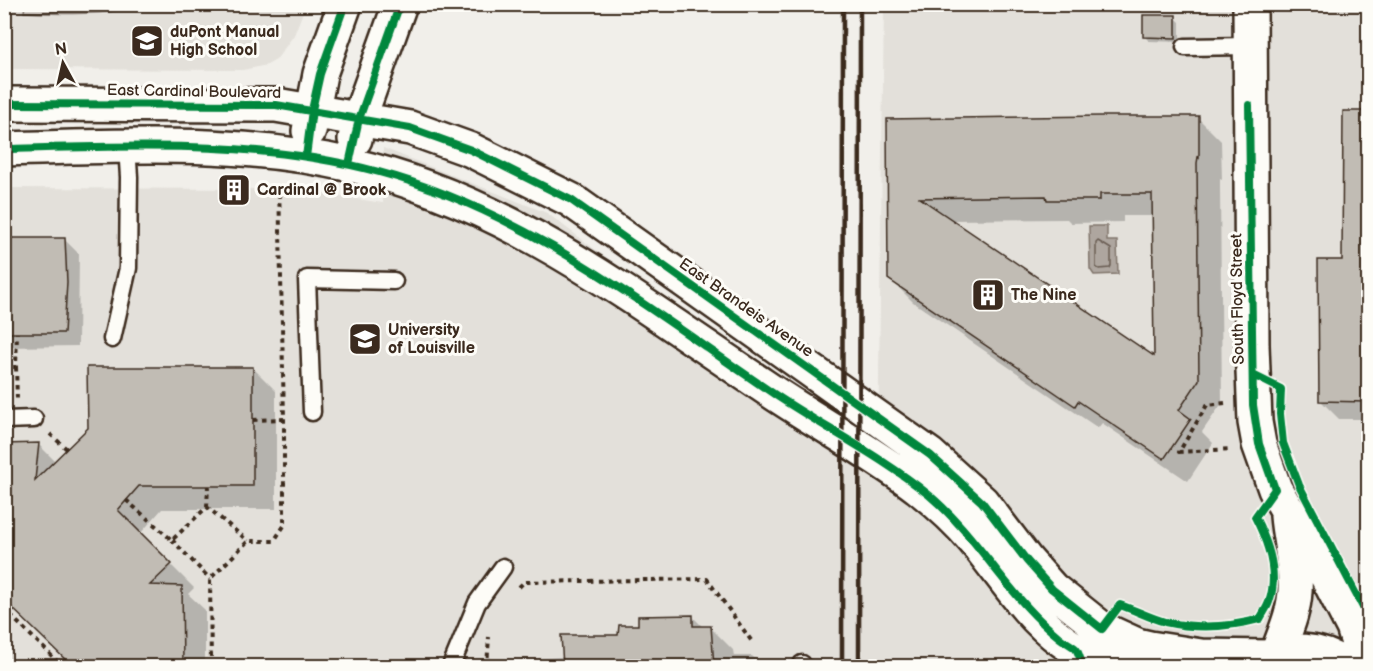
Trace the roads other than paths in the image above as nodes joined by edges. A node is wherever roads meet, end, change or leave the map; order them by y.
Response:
1 (345, 4) edge
2 (400, 4) edge
3 (1250, 4) edge
4 (1250, 46) junction
5 (1185, 47) dead end
6 (4, 104) edge
7 (312, 110) junction
8 (359, 119) junction
9 (127, 146) junction
10 (4, 149) edge
11 (306, 156) junction
12 (349, 164) junction
13 (394, 281) dead end
14 (112, 339) dead end
15 (312, 412) dead end
16 (34, 419) dead end
17 (4, 420) edge
18 (1286, 508) junction
19 (503, 567) dead end
20 (1089, 658) edge
21 (1266, 659) edge
22 (451, 666) edge
23 (1122, 666) edge
24 (1346, 666) edge
25 (1365, 666) edge

1 - 7 main road
2 - 8 main road
3 - 4 main road, South Floyd Street
4 - 5 lane
4 - 18 main road, South Floyd Street
6 - 7 main road, East Cardinal Boulevard
7 - 8 main road, East Brandeis Avenue
7 - 11 main road
8 - 12 main road
8 - 21 main road, East Brandeis Avenue
9 - 10 main road
9 - 11 main road
9 - 14 lane
11 - 12 main road
12 - 20 main road
13 - 15 lane
16 - 17 lane
18 - 21 main road, South Floyd Street
18 - 25 main road, South Floyd Street
19 - 22 lane
20 - 23 main road
21 - 24 main road, East Brandeis Avenue

